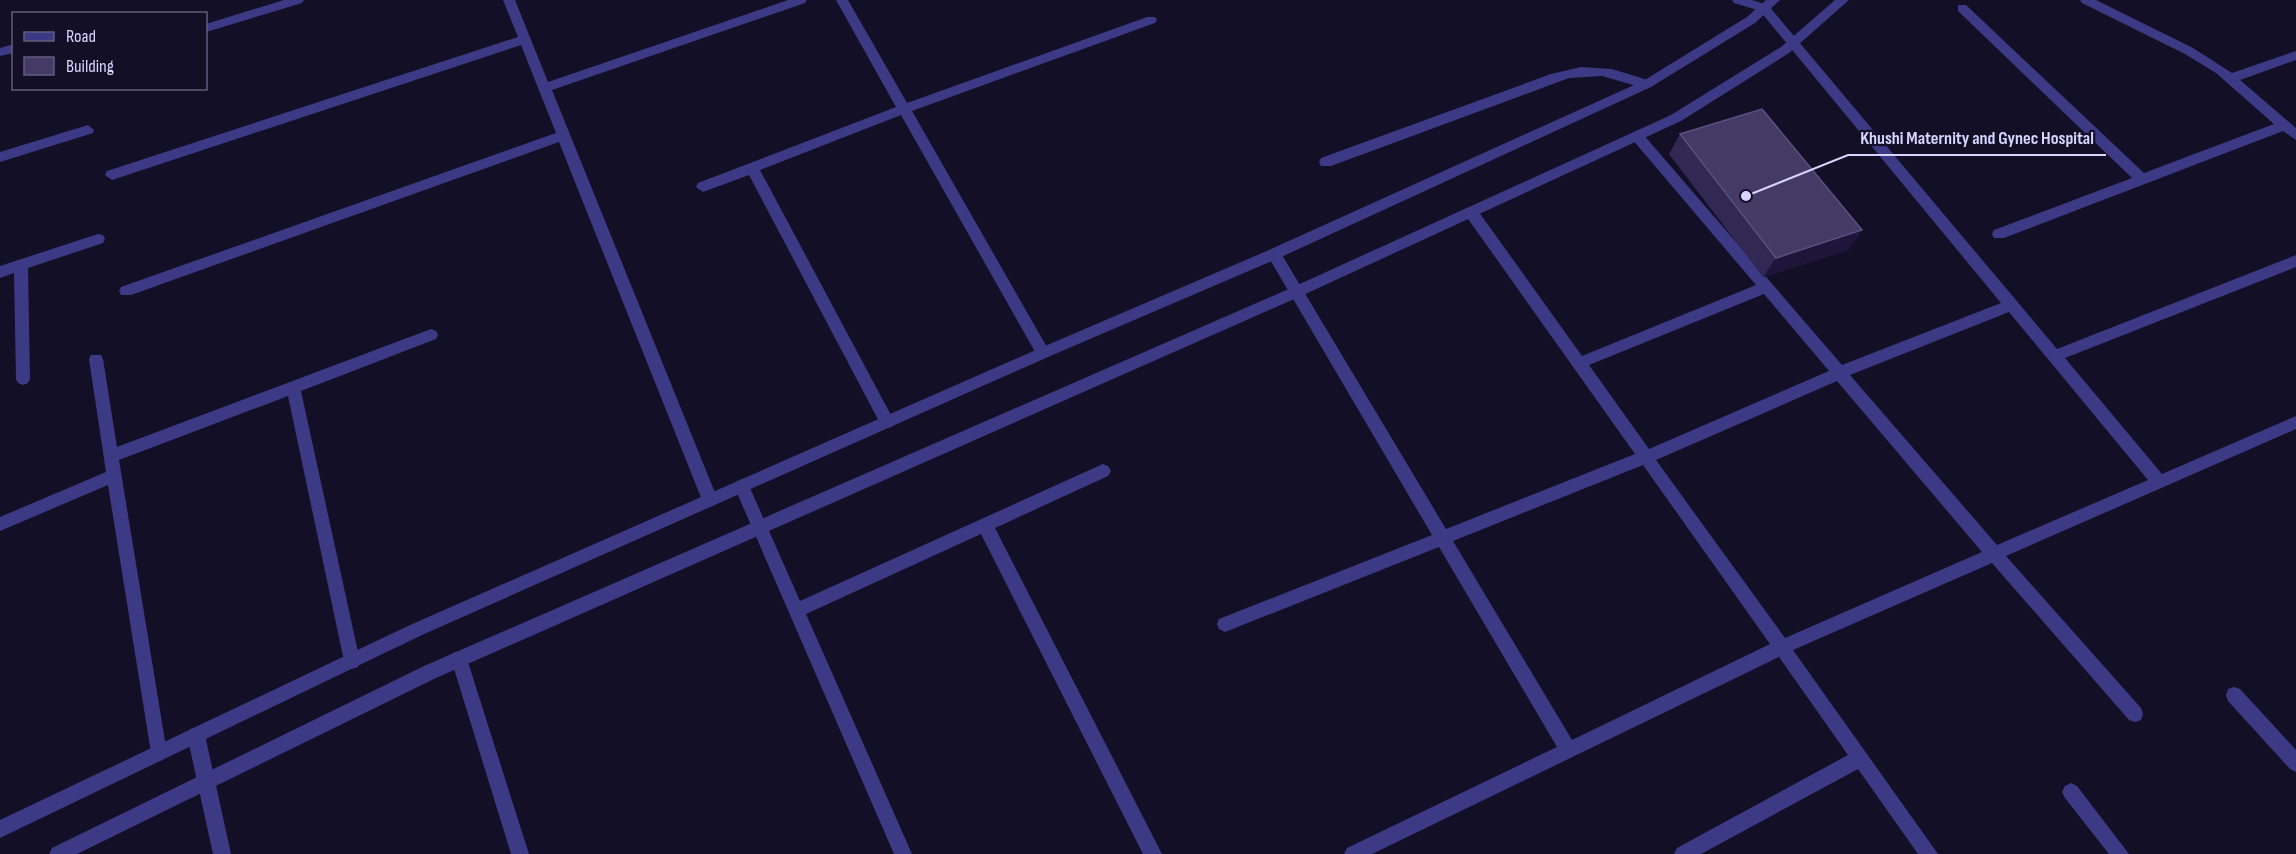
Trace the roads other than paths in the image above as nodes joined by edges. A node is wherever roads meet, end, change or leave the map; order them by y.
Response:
1 (298, 0) edge
2 (509, 0) edge
3 (801, 0) edge
4 (842, 0) edge
5 (1738, 0) edge
6 (1842, 0) edge
7 (2086, 0) edge
8 (1769, 4) edge
9 (1962, 8) dead end
10 (1151, 20) dead end
11 (207, 28) edge
12 (524, 39) junction
13 (1793, 43) junction
14 (2296, 55) edge
15 (2231, 78) junction
16 (1647, 84) junction
17 (545, 88) junction
18 (904, 109) junction
19 (2285, 125) junction
20 (88, 130) dead end
21 (564, 135) junction
22 (2296, 135) edge
23 (1637, 136) junction
24 (0, 157) edge
25 (1326, 162) dead end
26 (752, 168) junction
27 (112, 175) dead end
28 (2142, 179) junction
29 (703, 187) dead end
30 (1471, 212) junction
31 (2000, 234) dead end
32 (98, 239) dead end
33 (1274, 254) junction
34 (2296, 261) edge
35 (21, 265) junction
36 (0, 272) edge
37 (1766, 287) junction
38 (126, 291) dead end
39 (1296, 292) junction
40 (2012, 305) junction
41 (431, 335) dead end
42 (1043, 353) junction
43 (2054, 356) junction
44 (96, 359) dead end
45 (1579, 363) junction
46 (1839, 373) junction
47 (23, 380) dead end
48 (293, 387) junction
49 (887, 422) junction
50 (2296, 422) edge
51 (112, 456) junction
52 (1646, 457) junction
53 (1103, 471) dead end
54 (115, 475) junction
55 (2159, 482) junction
56 (742, 486) junction
57 (710, 500) junction
58 (0, 524) edge
59 (985, 525) junction
60 (760, 528) junction
61 (1442, 538) junction
62 (1994, 554) junction
63 (796, 611) junction
64 (1225, 624) dead end
65 (1782, 647) junction
66 (459, 660) junction
67 (352, 661) junction
68 (2234, 695) dead end
69 (2135, 714) dead end
70 (196, 735) junction
71 (1568, 750) junction
72 (158, 753) junction
73 (1861, 758) junction
74 (2296, 763) edge
75 (207, 781) junction
76 (2071, 792) dead end
77 (0, 829) edge
78 (58, 854) edge
79 (222, 854) edge
80 (520, 854) edge
81 (903, 854) edge
82 (1153, 854) edge
83 (1353, 854) edge
84 (1683, 854) edge
85 (1929, 854) edge
86 (2120, 854) edge

1 - 11 street
2 - 12 street
3 - 17 street
4 - 18 street
5 - 8 street
6 - 13 street
7 - 15 street
8 - 13 street
8 - 16 street
9 - 28 street
10 - 18 street
12 - 17 street
12 - 27 street
13 - 23 street
13 - 40 street
14 - 15 street
15 - 19 street
16 - 25 street
16 - 33 street
17 - 21 street
18 - 26 street
18 - 42 street
19 - 22 street
19 - 28 street
20 - 24 street
21 - 38 street
21 - 57 street
23 - 30 street
23 - 37 street
26 - 29 street
26 - 49 street
28 - 31 street
30 - 39 street
30 - 45 street
32 - 35 street
33 - 39 street
33 - 42 street
34 - 43 street
35 - 36 street
35 - 47 street
37 - 45 street
37 - 46 street
39 - 60 street
39 - 61 street
40 - 43 street
40 - 46 street
41 - 48 street
42 - 49 street
43 - 55 street
44 - 51 street
45 - 52 street
46 - 52 street
46 - 62 street
48 - 51 street
48 - 67 street
49 - 56 street
50 - 55 street
51 - 54 street
52 - 61 street
52 - 65 street
53 - 59 street
54 - 58 street
54 - 72 street
55 - 62 street
56 - 57 street
56 - 60 street
57 - 67 street
59 - 63 street
59 - 82 street
60 - 63 street
60 - 66 street
61 - 64 street
61 - 71 street
62 - 65 street
62 - 69 street
63 - 81 street
65 - 71 street
65 - 73 street
66 - 75 street
66 - 80 street
67 - 70 street
68 - 74 street
70 - 72 street
70 - 75 street
71 - 83 street
72 - 77 street
73 - 84 street
73 - 85 street
75 - 78 street
75 - 79 street
76 - 86 street

